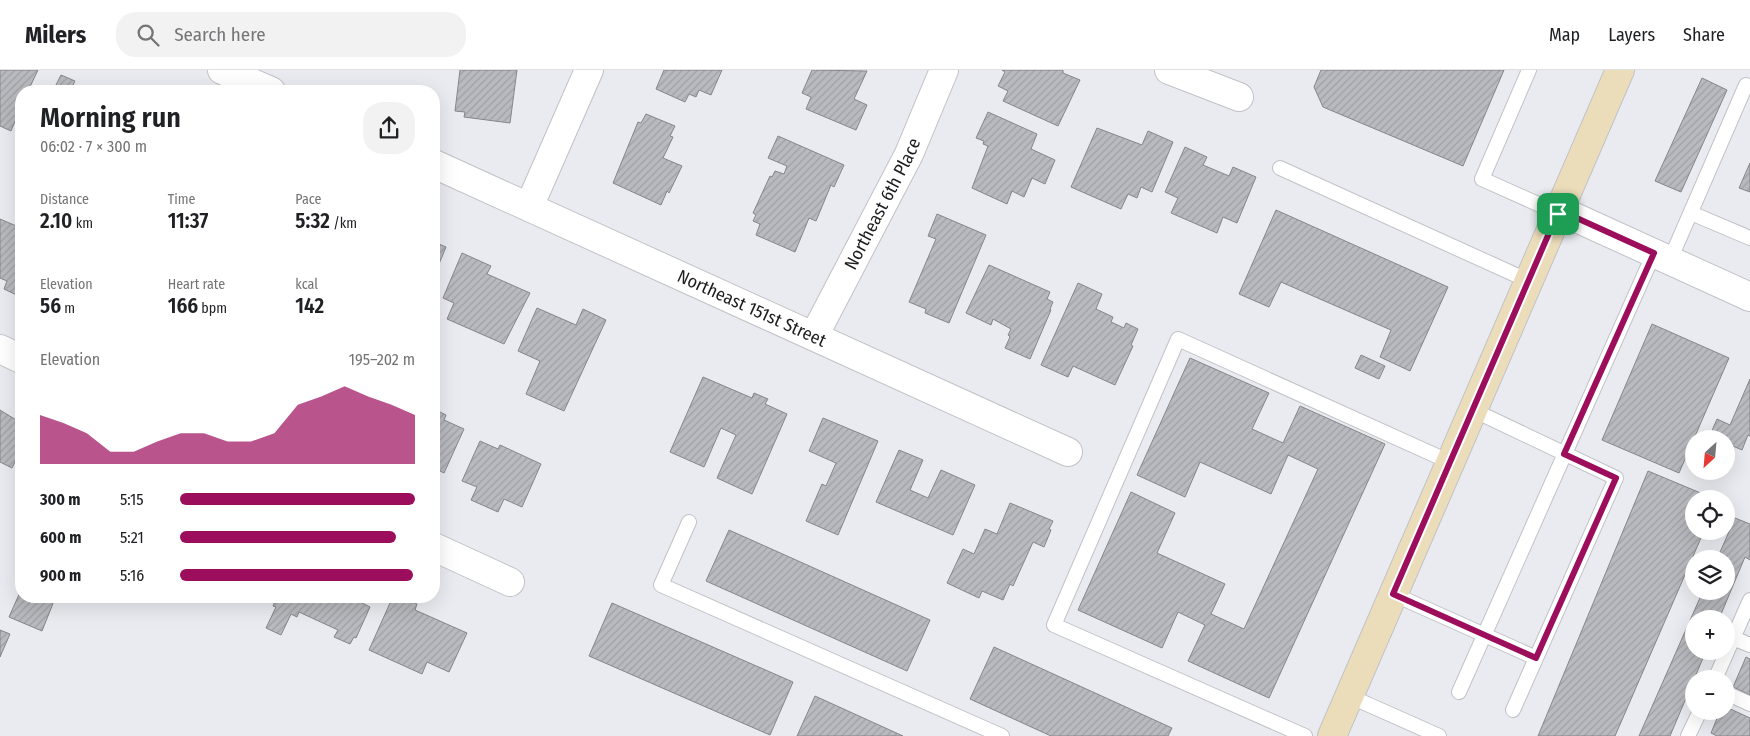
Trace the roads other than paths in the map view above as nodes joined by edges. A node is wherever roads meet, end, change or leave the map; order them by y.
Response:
1 (222, 70) edge
2 (589, 70) edge
3 (944, 70) edge
4 (1529, 70) edge
5 (1620, 70) edge
6 (1181, 72) edge
7 (258, 81) edge
8 (1746, 85) dead end
9 (1239, 97) dead end
10 (440, 167) edge
11 (1280, 168) dead end
12 (529, 207) junction
13 (1559, 212) junction
14 (1691, 213) junction
15 (1750, 238) edge
16 (1662, 257) junction
17 (1529, 281) junction
18 (1750, 297) edge
19 (814, 336) junction
20 (0, 349) edge
21 (15, 356) edge
22 (1473, 410) junction
23 (1068, 452) dead end
24 (1564, 454) junction
25 (1450, 462) junction
26 (689, 522) dead end
27 (440, 550) edge
28 (510, 582) dead end
29 (1393, 594) junction
30 (1750, 600) edge
31 (1484, 634) junction
32 (1735, 634) edge
33 (1735, 639) edge
34 (1750, 645) edge
35 (1536, 658) junction
36 (1459, 692) dead end
37 (1349, 696) junction
38 (1735, 697) edge
39 (1750, 704) edge
40 (1513, 710) dead end
41 (1696, 720) edge
42 (1002, 736) edge
43 (1305, 736) edge
44 (1332, 736) edge
45 (1438, 736) edge
46 (1689, 736) edge

1 - 7 street
2 - 12 street
3 - 19 street, Northeast 6th Place
4 - 13 lane
5 - 13 main road
6 - 9 street
8 - 14 lane
10 - 12 street, Northeast 151st Street
11 - 17 lane
12 - 19 street, Northeast 151st Street
13 - 16 street
13 - 17 main road
14 - 15 lane
14 - 16 lane
16 - 18 street
16 - 24 lane
17 - 22 main road
19 - 23 street, Northeast 151st Street
20 - 21 street
22 - 24 lane
22 - 25 main road
24 - 31 lane
24 - 35 lane
25 - 29 main road
25 - 43 lane
26 - 42 lane
27 - 28 street
29 - 31 lane
29 - 37 main road
30 - 32 lane
31 - 35 lane
31 - 36 lane
33 - 34 lane
35 - 40 lane
37 - 44 main road
37 - 45 lane
38 - 39 lane
41 - 46 lane

